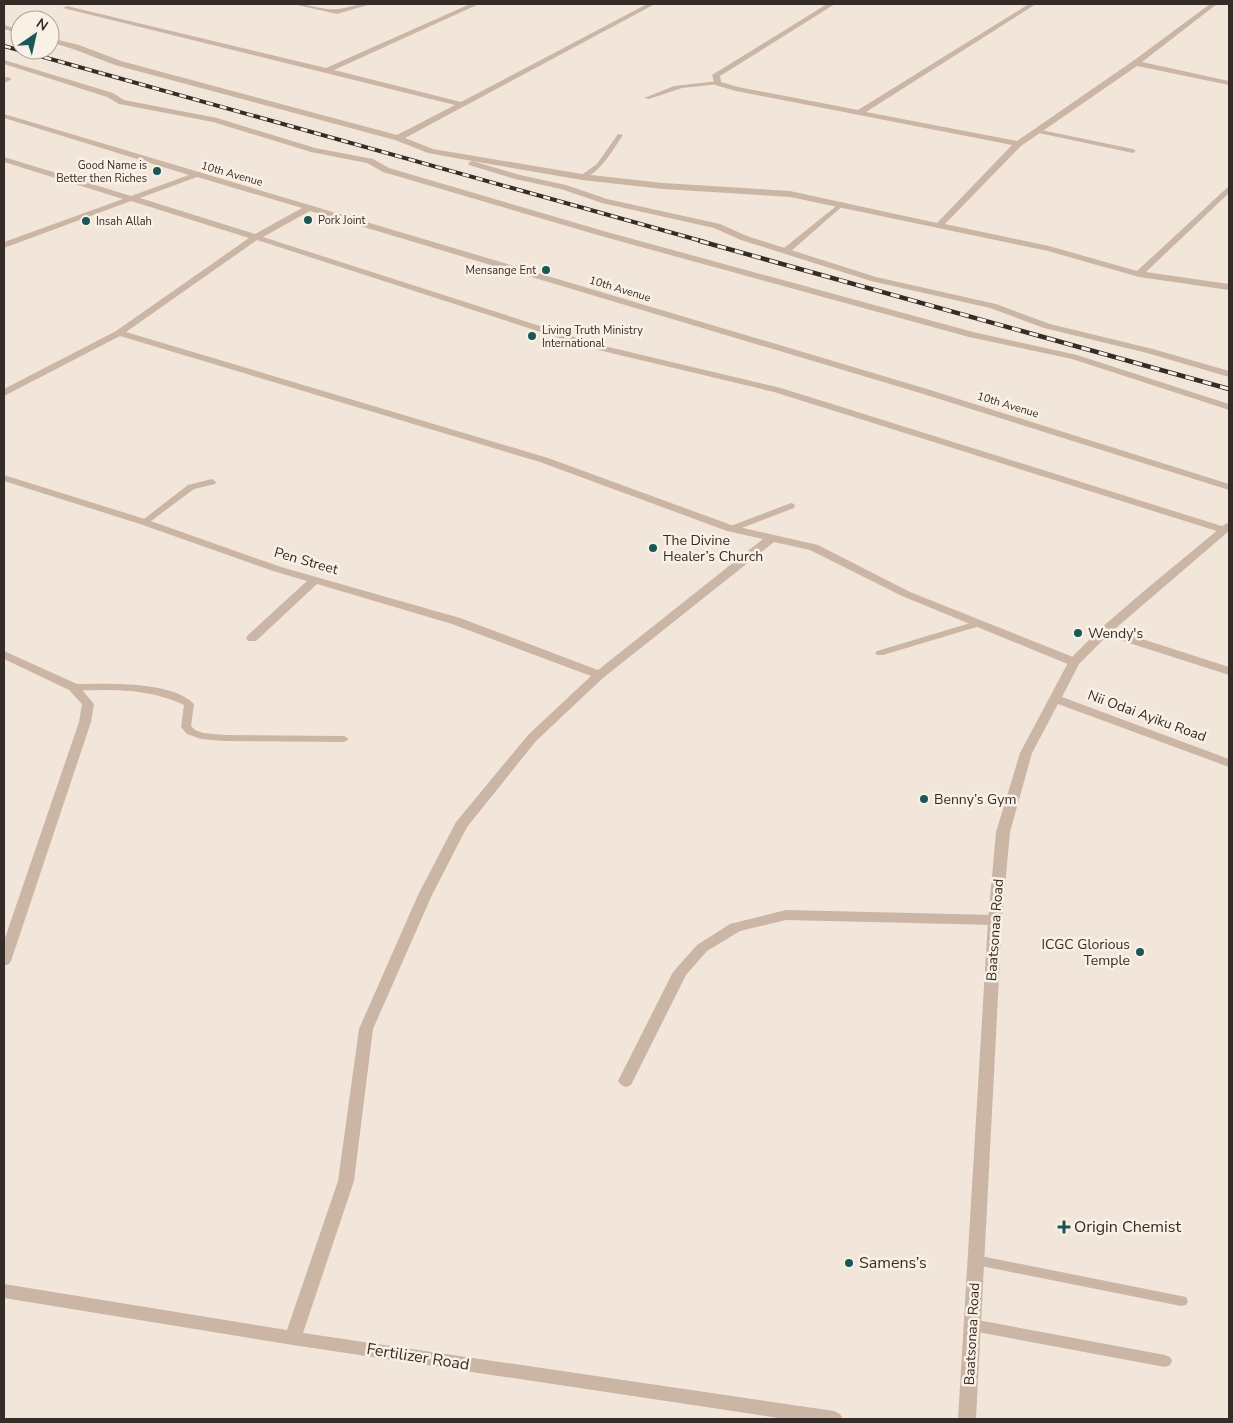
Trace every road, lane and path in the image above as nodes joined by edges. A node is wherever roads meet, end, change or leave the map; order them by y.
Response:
1 (297, 4) edge
2 (367, 4) edge
3 (476, 4) edge
4 (652, 4) edge
5 (832, 4) edge
6 (1033, 4) edge
7 (1214, 4) edge
8 (67, 8) dead end
9 (60, 43) edge
10 (4, 62) edge
11 (1136, 63) junction
12 (327, 70) junction
13 (718, 83) junction
14 (1229, 83) edge
15 (647, 98) dead end
16 (460, 104) junction
17 (861, 112) junction
18 (4, 116) edge
19 (1036, 131) junction
20 (620, 135) dead end
21 (398, 138) junction
22 (1018, 144) junction
23 (1133, 151) dead end
24 (460, 157) junction
25 (4, 159) edge
26 (195, 175) junction
27 (582, 177) junction
28 (1229, 189) edge
29 (131, 199) junction
30 (1217, 200) junction
31 (1229, 202) edge
32 (842, 204) junction
33 (309, 208) junction
34 (940, 225) junction
35 (256, 237) junction
36 (4, 245) edge
37 (787, 250) junction
38 (1139, 274) junction
39 (1229, 287) edge
40 (119, 333) junction
41 (1229, 374) edge
42 (4, 393) edge
43 (1229, 407) edge
44 (4, 478) edge
45 (212, 482) dead end
46 (1229, 487) edge
47 (791, 506) dead end
48 (144, 522) junction
49 (1227, 528) edge
50 (732, 529) junction
51 (773, 537) junction
52 (316, 579) junction
53 (977, 624) junction
54 (1105, 631) junction
55 (252, 638) dead end
56 (880, 653) dead end
57 (4, 655) edge
58 (1074, 662) junction
59 (1229, 671) edge
60 (599, 675) junction
61 (73, 687) junction
62 (1054, 698) junction
63 (344, 739) dead end
64 (1229, 763) edge
65 (995, 920) junction
66 (4, 961) edge
67 (626, 1081) dead end
68 (976, 1260) junction
69 (4, 1291) edge
70 (1181, 1301) dead end
71 (972, 1325) junction
72 (293, 1338) junction
73 (1165, 1361) dead end
74 (834, 1419) edge
75 (967, 1419) edge

1 - 2 street
3 - 12 street
4 - 16 street
5 - 13 street
6 - 17 street
7 - 11 street
8 - 12 street
9 - 21 street
10 - 43 street
11 - 14 street
11 - 19 street
12 - 16 street
13 - 15 lane
13 - 17 street
16 - 21 street
17 - 22 street
18 - 26 street, 10th Avenue
19 - 22 street
19 - 23 lane
20 - 27 lane
21 - 24 street
22 - 34 street
24 - 27 street
24 - 37 street
25 - 29 street
26 - 29 street
26 - 33 street, 10th Avenue
27 - 32 street
28 - 30 street
29 - 35 street
29 - 36 street
30 - 31 street
30 - 38 street
32 - 34 street
32 - 37 lane
33 - 35 street
33 - 46 street, 10th Avenue
34 - 38 street
35 - 40 street
35 - 49 street
37 - 41 street
38 - 39 street
40 - 42 street
40 - 50 street
44 - 48 street, Pen Street
45 - 48 lane
47 - 50 lane
48 - 52 street, Pen Street
49 - 54 street, Baatsonaa Road
50 - 51 street
51 - 53 street
51 - 60 street
52 - 55 street
52 - 60 street, Pen Street
53 - 56 lane
53 - 58 street
54 - 58 street, Baatsonaa Road
54 - 59 street
57 - 61 street
58 - 62 street, Baatsonaa Road
60 - 72 street
61 - 63 lane
61 - 66 street
62 - 64 street, Nii Odai Ayiku Road
62 - 65 street, Baatsonaa Road
65 - 67 street
65 - 68 street, Baatsonaa Road
68 - 70 lane
68 - 71 street, Baatsonaa Road
69 - 72 street, Fertilizer Road
71 - 73 lane
71 - 75 street, Baatsonaa Road
72 - 74 street, Fertilizer Road

